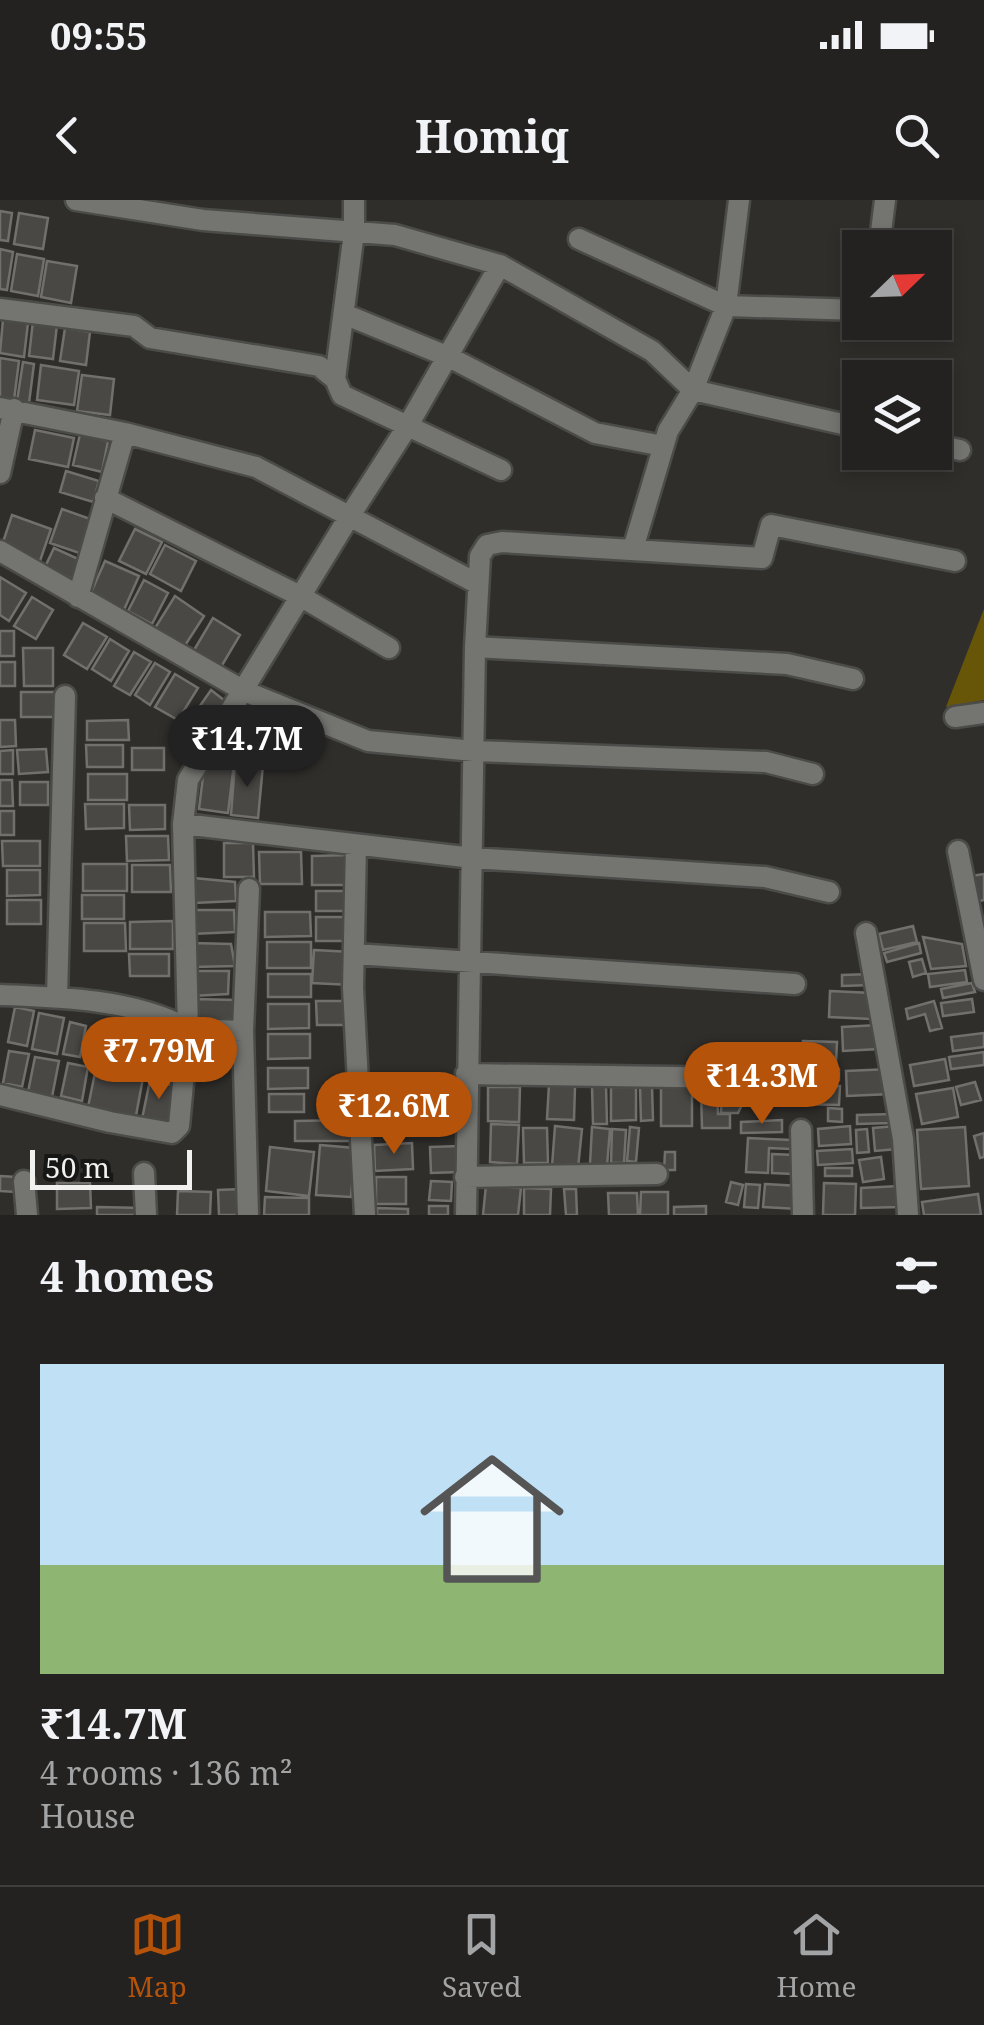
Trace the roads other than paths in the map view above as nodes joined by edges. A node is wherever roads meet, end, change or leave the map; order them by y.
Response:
1 (76, 200) edge
2 (354, 200) edge
3 (739, 200) edge
4 (885, 200) edge
5 (881, 230) edge
6 (354, 232) junction
7 (579, 239) dead end
8 (500, 265) junction
9 (726, 306) junction
10 (0, 309) edge
11 (842, 309) edge
12 (344, 314) junction
13 (449, 357) junction
14 (335, 379) junction
15 (693, 390) junction
16 (7, 409) edge
17 (842, 424) edge
18 (408, 427) junction
19 (125, 433) junction
20 (664, 446) junction
21 (952, 448) edge
22 (960, 450) dead end
23 (501, 470) dead end
24 (0, 473) edge
25 (106, 498) junction
26 (349, 516) junction
27 (633, 548) junction
28 (0, 550) edge
29 (955, 561) dead end
30 (478, 584) junction
31 (300, 596) junction
32 (78, 598) junction
33 (476, 646) junction
34 (388, 648) dead end
35 (853, 679) dead end
36 (244, 691) junction
37 (64, 696) dead end
38 (984, 712) edge
39 (955, 717) dead end
40 (474, 750) junction
41 (813, 774) dead end
42 (183, 824) junction
43 (356, 844) junction
44 (958, 852) dead end
45 (473, 858) junction
46 (248, 889) dead end
47 (829, 892) dead end
48 (866, 932) dead end
49 (355, 954) junction
50 (468, 963) junction
51 (984, 980) edge
52 (795, 984) dead end
53 (0, 995) edge
54 (57, 997) junction
55 (188, 1029) junction
56 (243, 1032) junction
57 (466, 1074) junction
58 (739, 1078) dead end
59 (0, 1095) edge
60 (800, 1130) dead end
61 (144, 1172) dead end
62 (657, 1174) dead end
63 (465, 1177) junction
64 (24, 1181) dead end
65 (27, 1215) edge
66 (146, 1215) edge
67 (248, 1215) edge
68 (364, 1215) edge
69 (466, 1215) edge
70 (803, 1215) edge
71 (908, 1215) edge

1 - 6 street
2 - 6 street
3 - 9 street
4 - 5 street
6 - 8 street
6 - 12 street
7 - 9 street
8 - 13 street
8 - 15 street
9 - 11 street
9 - 15 street
10 - 14 street
12 - 13 street
12 - 14 street
13 - 18 street
13 - 20 street
14 - 18 street
15 - 17 street
15 - 20 street
16 - 19 street
16 - 24 street
18 - 23 street
18 - 26 street
19 - 25 street
19 - 26 street
20 - 27 street
21 - 22 street
25 - 31 street
25 - 32 street
26 - 30 street
26 - 31 street
27 - 29 street
27 - 30 street
28 - 32 street
30 - 33 street
31 - 34 street
31 - 36 street
32 - 36 street
33 - 35 street
33 - 40 street
36 - 40 street
36 - 42 street
37 - 54 street
38 - 39 street
40 - 41 street
40 - 45 street
42 - 43 street
42 - 55 street
43 - 45 street
43 - 49 street
44 - 51 street
45 - 47 street
45 - 50 street
46 - 56 street
48 - 71 street
49 - 50 street
49 - 68 street
50 - 52 street
50 - 57 street
53 - 54 street
54 - 55 street
55 - 56 street
55 - 59 street
56 - 67 street
57 - 58 street
57 - 63 street
60 - 70 street
61 - 66 street
62 - 63 street
63 - 69 street
64 - 65 street

